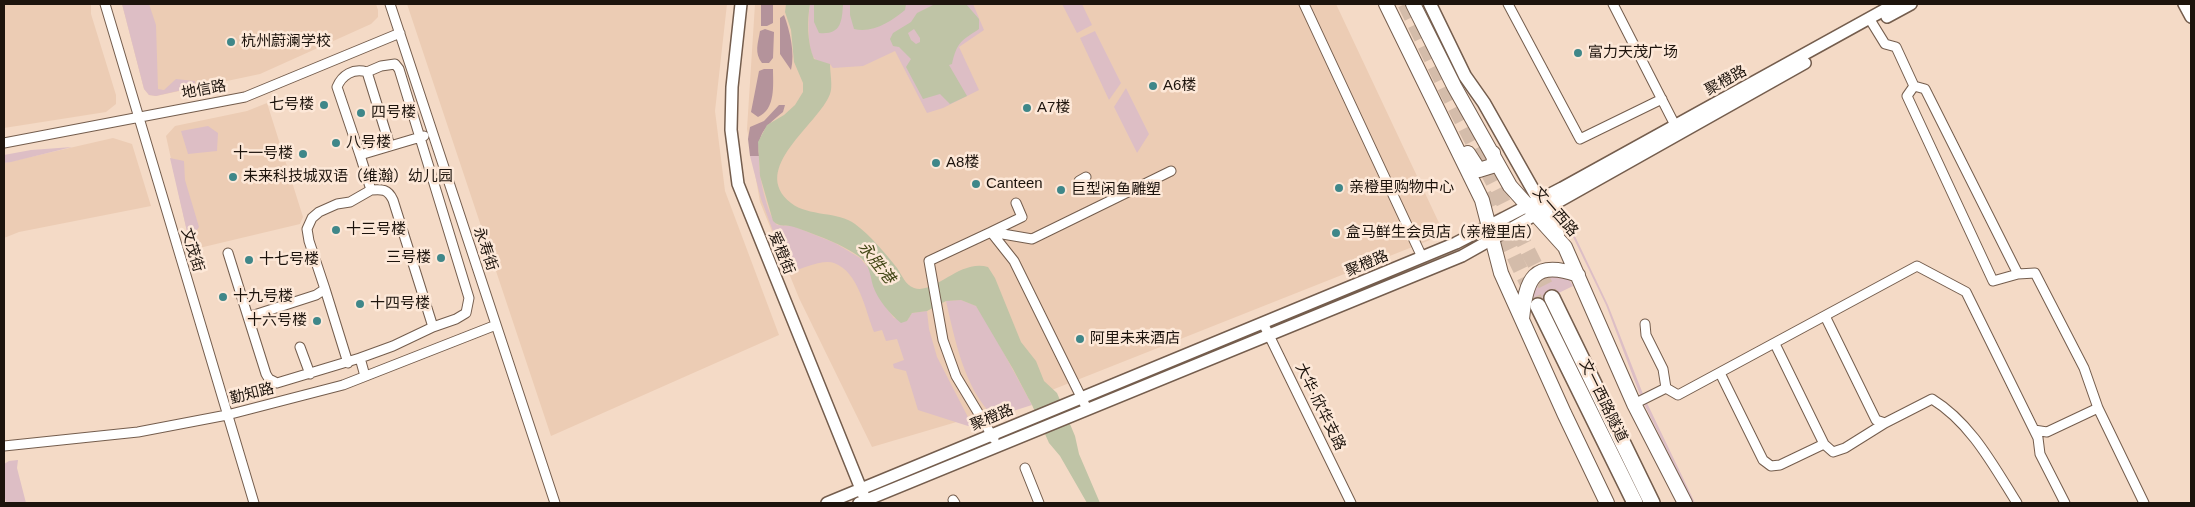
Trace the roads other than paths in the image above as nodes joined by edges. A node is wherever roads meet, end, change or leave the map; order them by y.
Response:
1 (105, 4) edge
2 (390, 4) edge
3 (741, 4) edge
4 (1304, 4) edge
5 (1386, 4) edge
6 (1413, 4) edge
7 (1430, 4) edge
8 (1508, 4) edge
9 (1613, 4) edge
10 (1894, 4) edge
11 (1909, 4) edge
12 (2184, 4) edge
13 (2191, 17) edge
14 (1871, 21) junction
15 (400, 33) junction
16 (367, 72) junction
17 (1914, 86) junction
18 (1429, 91) junction
19 (1662, 99) junction
20 (139, 116) junction
21 (1678, 130) junction
22 (432, 133) junction
23 (420, 137) junction
24 (4, 143) edge
25 (390, 146) junction
26 (1492, 153) junction
27 (360, 154) junction
28 (1171, 171) dead end
29 (372, 190) junction
30 (1016, 203) dead end
31 (1537, 208) junction
32 (991, 232) junction
33 (1491, 232) junction
34 (228, 253) dead end
35 (1422, 257) junction
36 (2018, 274) junction
37 (1578, 275) junction
38 (325, 289) junction
39 (1552, 298) tunnel mouth
40 (1538, 306) tunnel mouth
41 (1825, 316) junction
42 (248, 317) junction
43 (1522, 320) junction
44 (1263, 323) junction
45 (1645, 324) dead end
46 (496, 325) junction
47 (433, 327) junction
48 (1269, 334) junction
49 (1775, 344) junction
50 (300, 347) dead end
51 (360, 358) junction
52 (348, 363) junction
53 (1720, 373) junction
54 (310, 374) junction
55 (365, 376) junction
56 (1666, 388) junction
57 (1082, 397) junction
58 (1634, 404) junction
59 (2098, 408) junction
60 (1087, 409) junction
61 (227, 415) junction
62 (1885, 423) junction
63 (2034, 430) junction
64 (991, 435) junction
65 (1824, 444) junction
66 (4, 446) edge
67 (998, 446) junction
68 (1025, 468) dead end
69 (861, 489) junction
70 (864, 502) edge
71 (254, 503) edge
72 (555, 503) edge
73 (827, 503) edge
74 (1039, 503) edge
75 (1351, 503) edge
76 (1607, 503) edge
77 (1635, 503) edge
78 (1652, 503) edge
79 (1685, 503) edge
80 (2017, 503) edge
81 (2065, 503) edge
82 (2144, 503) edge

1 - 20 street, 文茂街
2 - 15 street, 永寿街
3 - 69 street, 爱橙街
4 - 35 street
5 - 18 main road
6 - 26 main road, 文一西路
7 - 31 main road
8 - 19 street
9 - 19 street
10 - 14 street, 聚橙路
11 - 14 street, 聚橙路
12 - 13 street
14 - 17 street
14 - 21 street, 聚橙路
15 - 20 street, 地信路
15 - 22 street, 永寿街
16 - 23 street
16 - 25 street
16 - 27 street
17 - 36 street
17 - 36 street
18 - 26 main road
18 - 33 main road
19 - 21 street
20 - 24 street, 地信路
20 - 61 street, 文茂街
21 - 31 street, 聚橙路
22 - 23 street
22 - 46 street, 永寿街
23 - 25 street
23 - 47 street
25 - 27 street
26 - 31 main road, 文一西路
27 - 29 street
28 - 32 street
29 - 38 street
29 - 47 street
30 - 32 street
31 - 33 street, 聚橙路
31 - 37 main road, 文一西路
32 - 57 street
32 - 64 street
33 - 35 street, 聚橙路
33 - 43 main road
33 - 48 street, 聚橙路
34 - 42 street
35 - 44 street, 聚橙路
36 - 59 street
37 - 43 main road
37 - 58 main road, 文一西路
38 - 42 street
38 - 52 street
39 - 78 highway, 文一西路隧道
40 - 77 highway, 文一西路隧道
41 - 49 street
41 - 62 street
41 - 63 street
42 - 54 street
43 - 76 main road
44 - 48 street, 大华·欣华支路
44 - 57 street, 聚橙路
45 - 56 street
46 - 55 street, 勤知路
46 - 72 street, 永寿街
47 - 51 street
48 - 60 street, 聚橙路
48 - 75 street, 大华·欣华支路
49 - 53 street
49 - 65 street
50 - 54 street
51 - 52 street
51 - 55 street
52 - 54 street
53 - 56 street
53 - 65 street
55 - 61 street, 勤知路
56 - 58 street
57 - 60 street
57 - 64 street, 聚橙路
58 - 79 main road, 文一西路
59 - 63 street
59 - 82 street
60 - 67 street, 聚橙路
61 - 66 street, 勤知路
61 - 71 street, 文茂街
62 - 65 street
62 - 80 street
63 - 81 street
64 - 67 street
64 - 69 street, 聚橙路
67 - 70 street, 聚橙路
68 - 74 street
69 - 70 street, 爱橙街
69 - 73 street, 聚橙路

